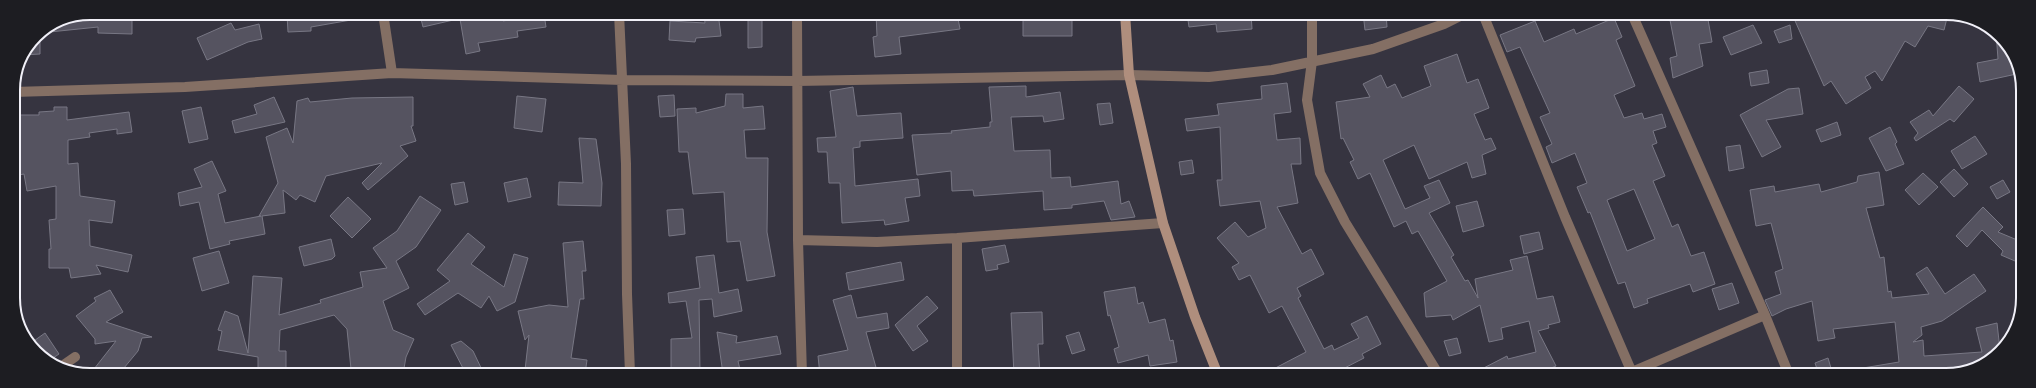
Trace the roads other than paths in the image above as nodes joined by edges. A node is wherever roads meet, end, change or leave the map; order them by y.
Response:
1 (384, 20) edge
2 (619, 20) edge
3 (797, 20) edge
4 (1125, 20) edge
5 (1312, 20) edge
6 (1452, 20) edge
7 (1485, 20) edge
8 (1635, 20) edge
9 (1312, 61) junction
10 (392, 73) junction
11 (1129, 75) junction
12 (623, 80) junction
13 (798, 80) junction
14 (20, 92) edge
15 (1163, 223) junction
16 (957, 238) junction
17 (798, 240) junction
18 (1765, 315) junction
19 (75, 358) dead end
20 (66, 364) edge
21 (630, 368) edge
22 (802, 368) edge
23 (958, 368) edge
24 (1215, 368) edge
25 (1435, 368) edge
26 (1628, 368) edge
27 (1645, 368) edge
28 (1786, 368) edge

1 - 10 street
2 - 12 street
3 - 13 street
4 - 11 street
5 - 9 street
6 - 9 street
7 - 26 street
8 - 18 street
9 - 11 street
9 - 25 street
10 - 12 street
10 - 14 street
11 - 13 street
11 - 15 street
12 - 13 street
12 - 21 street
13 - 17 street
15 - 16 street
15 - 24 street
16 - 17 street
16 - 23 street
17 - 22 street
18 - 27 street
18 - 28 street
19 - 20 street

